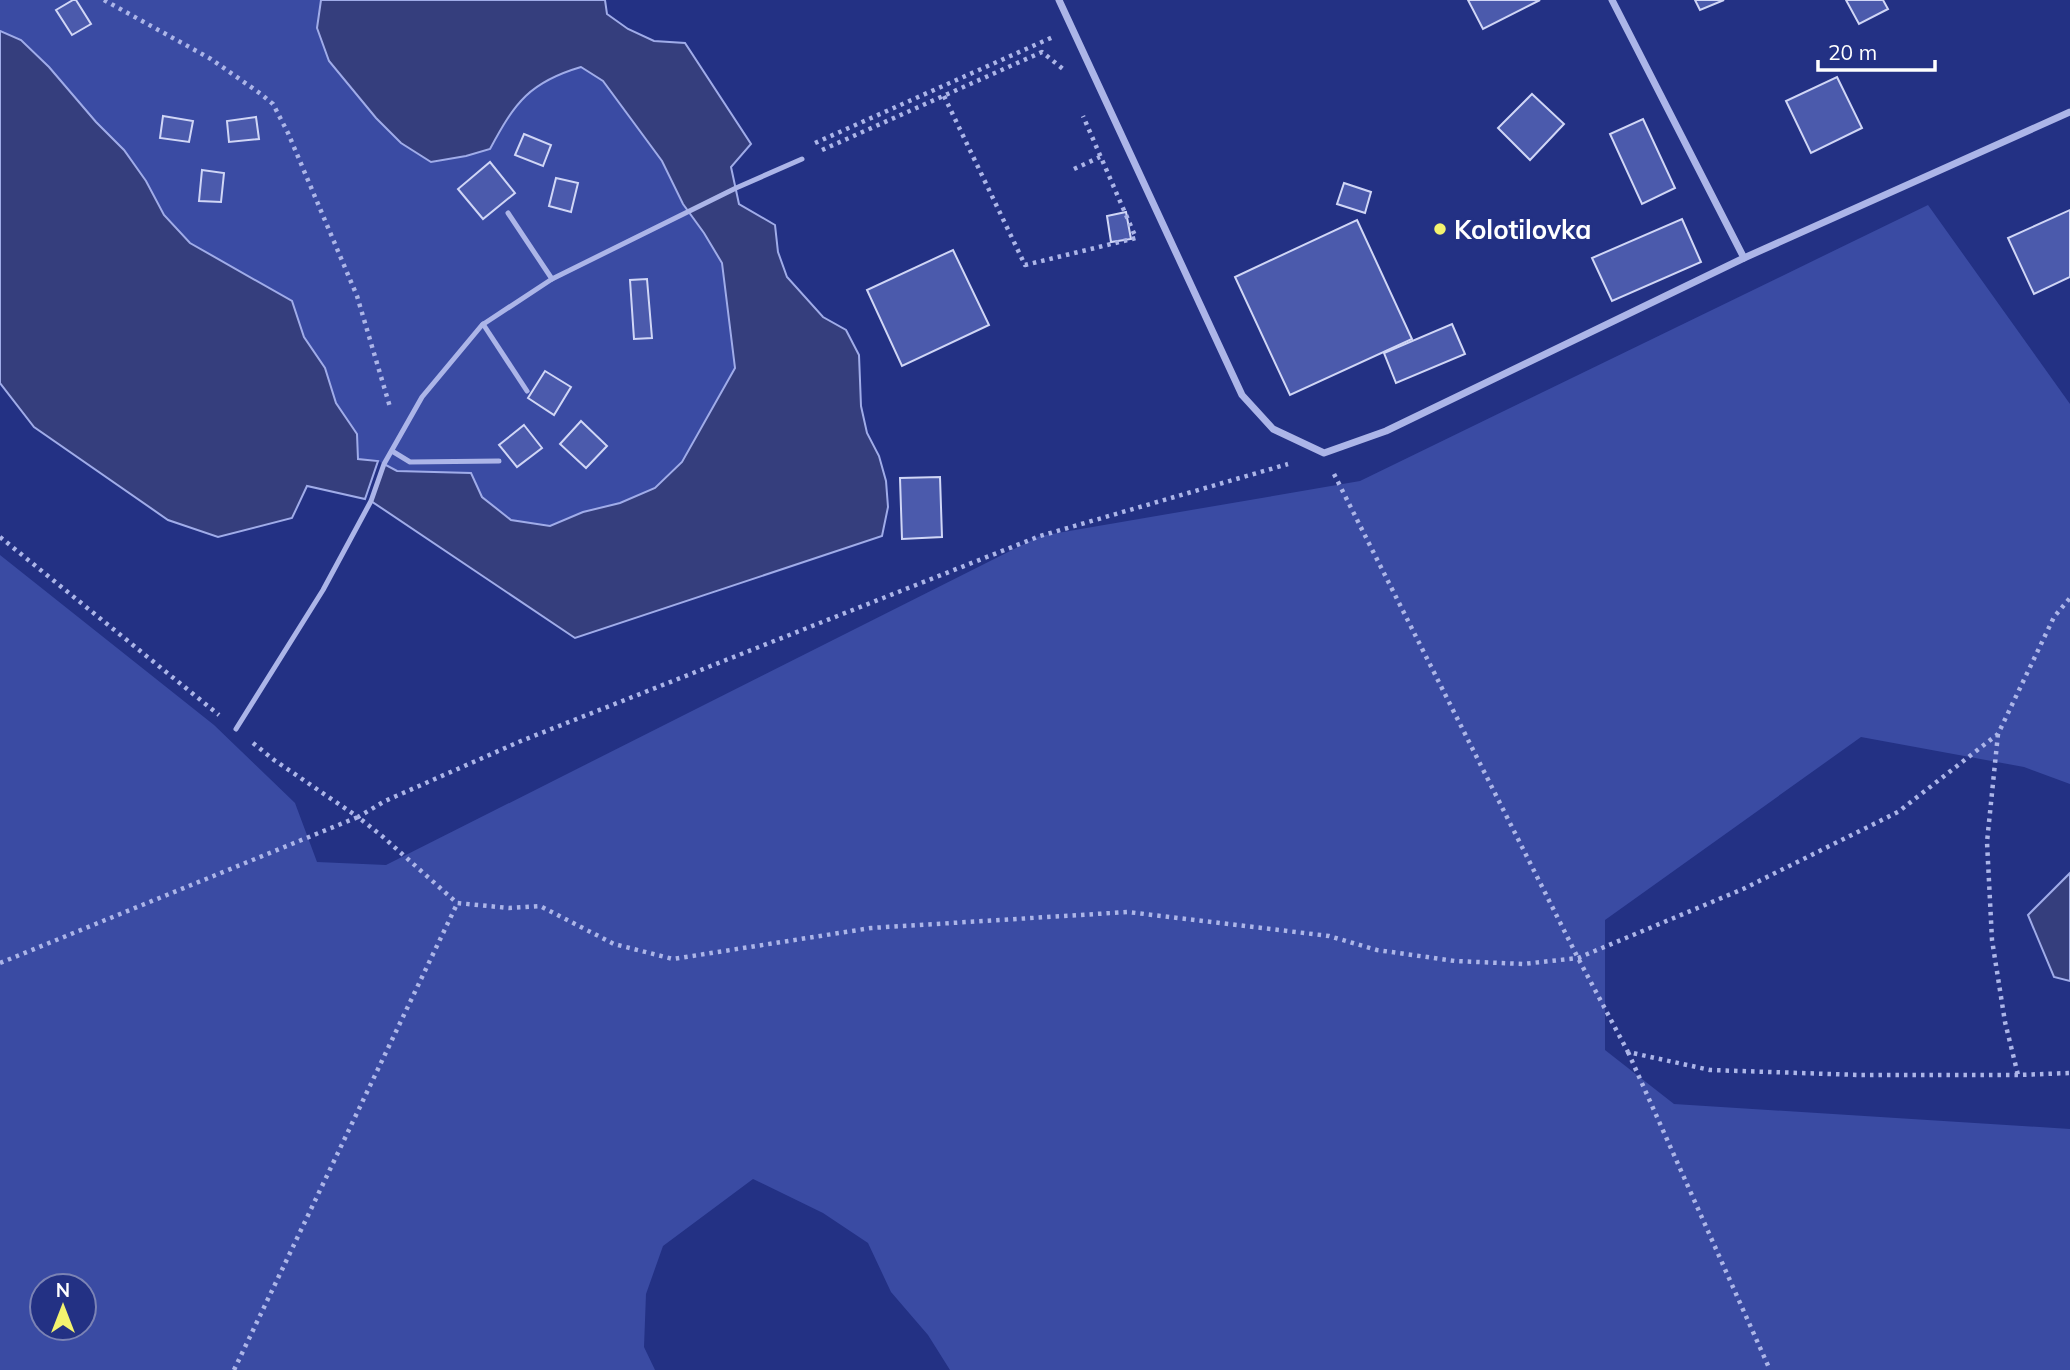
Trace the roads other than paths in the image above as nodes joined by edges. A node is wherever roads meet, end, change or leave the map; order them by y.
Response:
1 (1059, 0) edge
2 (1612, 0) edge
3 (2070, 112) edge
4 (802, 159) road end
5 (508, 213) dead end
6 (1744, 258) junction
7 (552, 279) junction
8 (483, 324) junction
9 (527, 391) dead end
10 (392, 451) junction
11 (499, 461) dead end
12 (236, 729) road end

1 - 6 street
2 - 6 street
3 - 6 street
4 - 7 lane
5 - 7 lane
7 - 8 lane
8 - 9 lane
8 - 10 lane
10 - 11 lane
10 - 12 lane

